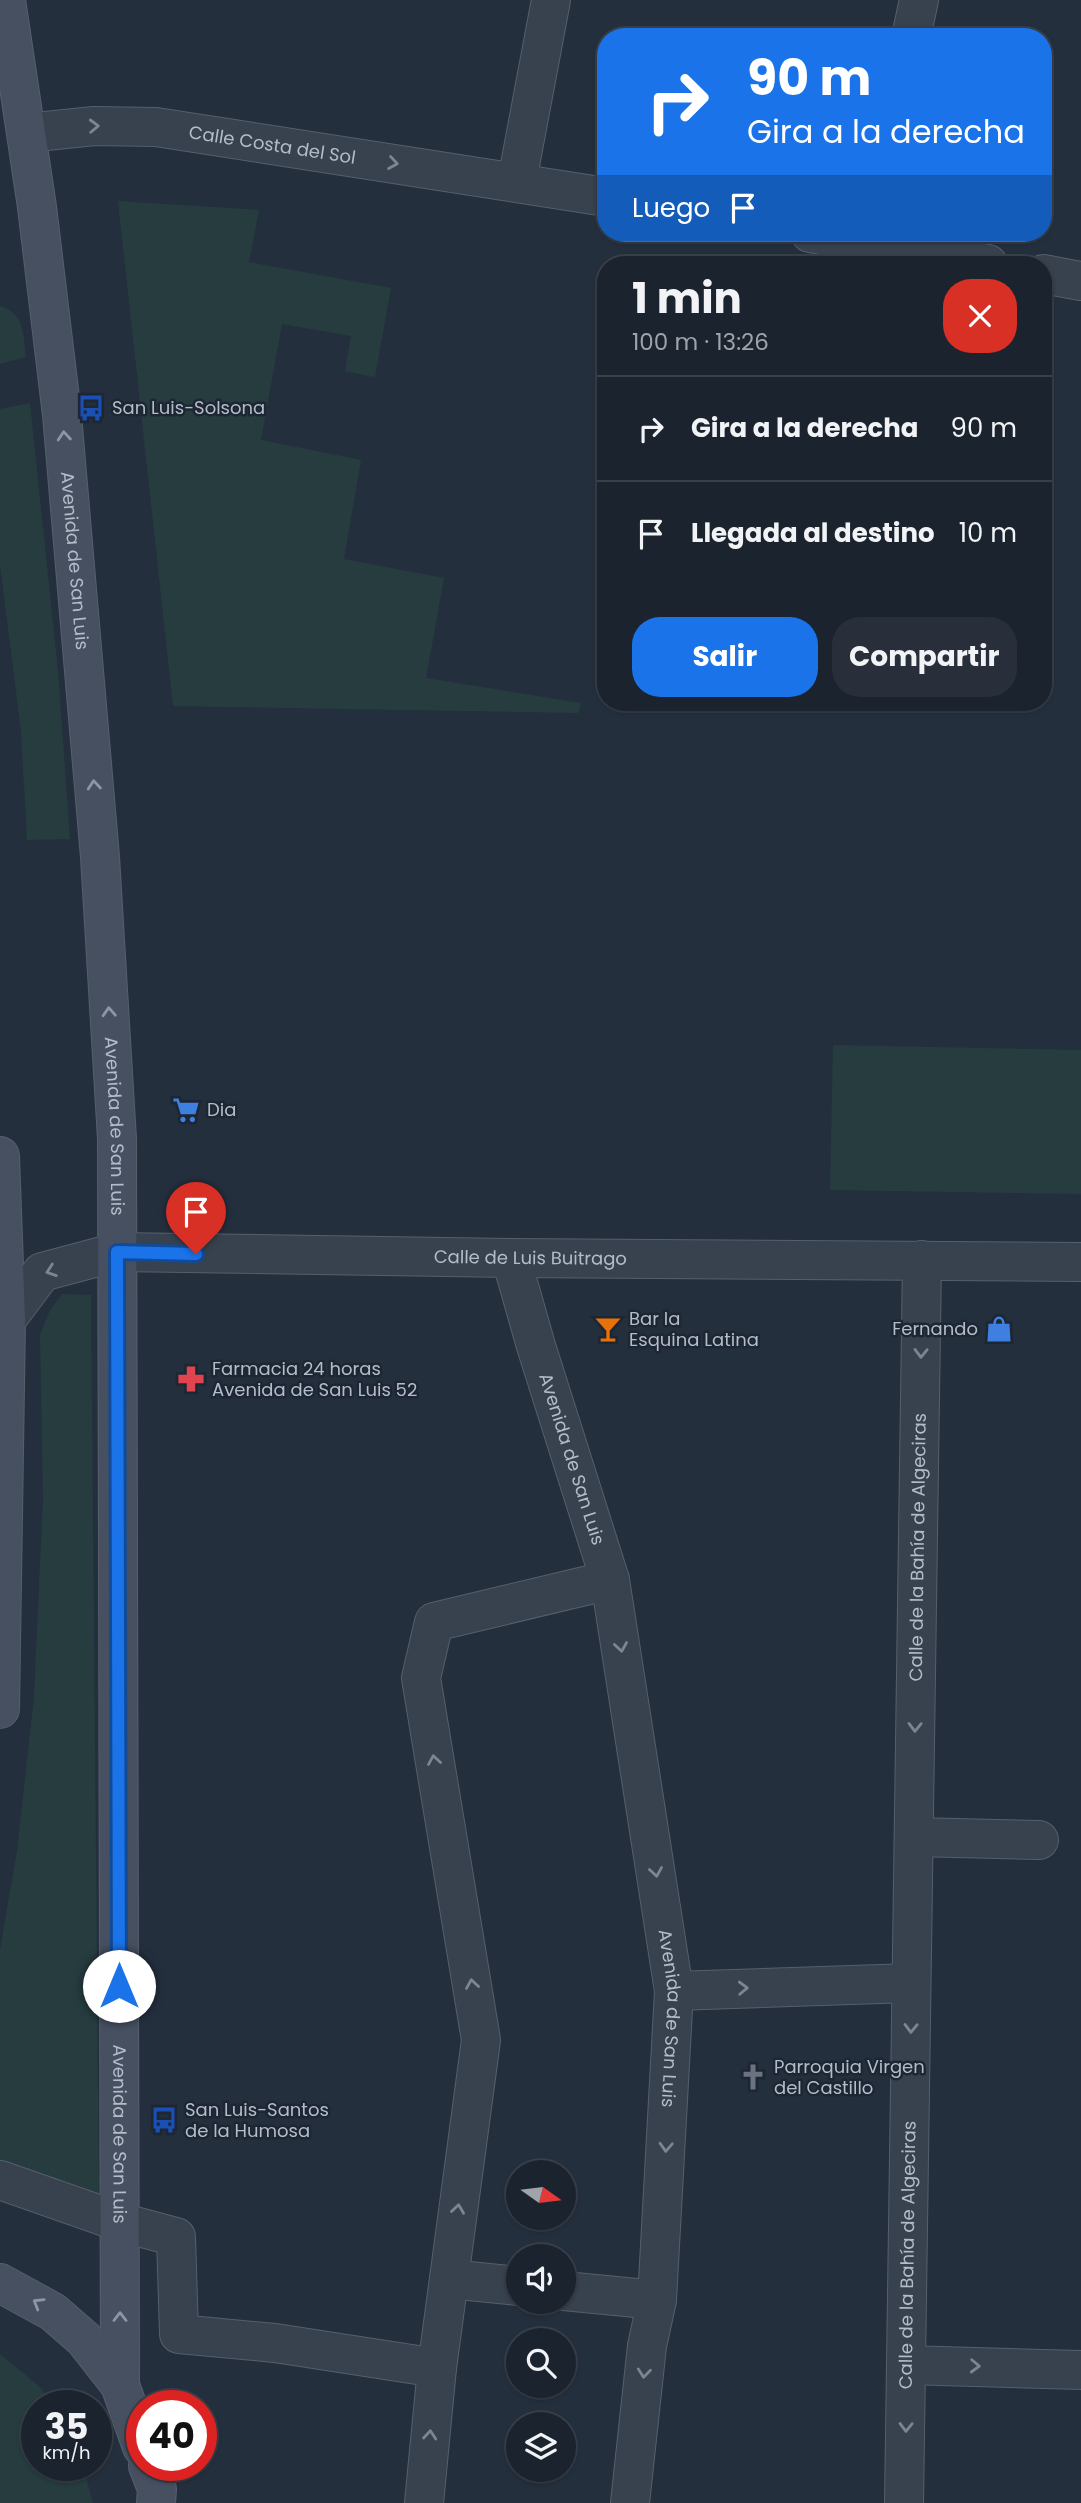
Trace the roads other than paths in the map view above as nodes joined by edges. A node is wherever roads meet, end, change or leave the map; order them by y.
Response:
1 (6, 0) edge
2 (551, 0) edge
3 (919, 0) edge
4 (913, 28) edge
5 (27, 133) junction
6 (517, 181) junction
7 (597, 195) edge
8 (889, 242) edge
9 (952, 256) edge
10 (1052, 276) edge
11 (1081, 281) edge
12 (0, 1156) edge
13 (117, 1252) junction
14 (511, 1258) junction
15 (922, 1260) junction
16 (1081, 1262) edge
17 (6, 1320) junction
18 (610, 1580) junction
19 (1, 1591) edge
20 (0, 1709) edge
21 (914, 1837) junction
22 (1039, 1840) dead end
23 (911, 1983) junction
24 (674, 1991) junction
25 (0, 2180) edge
26 (120, 2222) junction
27 (449, 2279) junction
28 (0, 2283) edge
29 (506, 2285) edge
30 (576, 2292) edge
31 (657, 2300) junction
32 (906, 2365) junction
33 (437, 2368) junction
34 (1081, 2370) edge
35 (120, 2385) junction
36 (126, 2402) edge
37 (154, 2481) edge
38 (156, 2503) edge
39 (424, 2503) edge
40 (630, 2503) edge
41 (904, 2503) edge

1 - 5 street, Avenida de San Luis
2 - 6 street
3 - 4 street
5 -> 6 street, Calle Costa del Sol
13 -> 5 street, Avenida de San Luis
6 - 7 street, Calle Costa del Sol
8 - 9 street
10 - 11 street
12 - 17 street
13 - 14 street, Calle de Luis Buitrago
13 -> 17 street, Calle de Luis Buitrago
13 - 26 street, Avenida de San Luis
14 - 15 street, Calle de Luis Buitrago
14 - 18 street, Avenida de San Luis
15 - 16 street, Calle de Luis Buitrago
15 -> 21 street, Calle de la Bahía de Algeciras
17 - 19 street
18 -> 24 street, Avenida de San Luis
27 -> 18 street
19 - 20 street
21 - 22 street
21 - 23 street, Calle de la Bahía de Algeciras
24 -> 23 street
23 -> 32 street, Calle de la Bahía de Algeciras
24 -> 31 street, Avenida de San Luis
25 - 26 street
26 - 33 street
35 -> 26 street, Avenida de San Luis
27 - 29 street
27 - 33 street
35 -> 28 street
30 - 31 street
31 -> 40 street, Avenida de San Luis
32 -> 34 street
32 -> 41 street, Calle de la Bahía de Algeciras
39 -> 33 street
35 - 36 street
37 - 38 street

